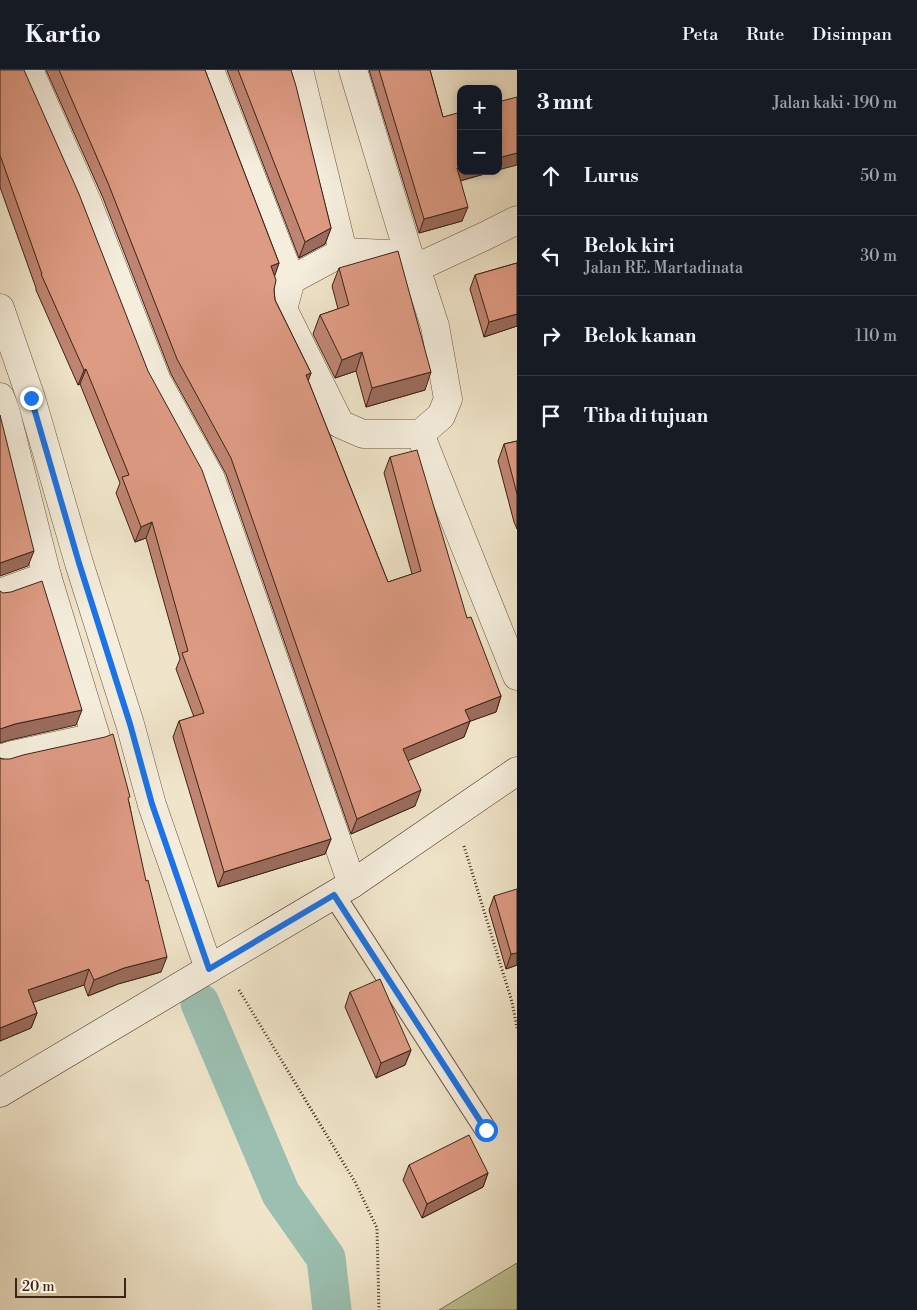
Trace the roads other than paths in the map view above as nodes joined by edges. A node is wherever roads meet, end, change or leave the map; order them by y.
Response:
1 (29, 70) edge
2 (210, 70) edge
3 (299, 70) edge
4 (353, 70) edge
5 (517, 220) edge
6 (343, 252) junction
7 (413, 261) junction
8 (291, 280) junction
9 (0, 308) edge
10 (2, 405) edge
11 (420, 434) junction
12 (47, 576) junction
13 (0, 593) edge
14 (517, 676) edge
15 (0, 759) edge
16 (517, 771) edge
17 (343, 889) junction
18 (215, 966) junction
19 (0, 1093) edge
20 (486, 1130) dead end

1 - 17 street
2 - 8 street
3 - 6 street
4 - 7 street
5 - 7 street
6 - 7 street
6 - 8 street
7 - 11 street
8 - 11 street
9 - 18 street
10 - 12 street
11 - 14 street
12 - 13 street
12 - 15 street
16 - 17 street
17 - 18 street
17 - 20 lane
18 - 19 street

